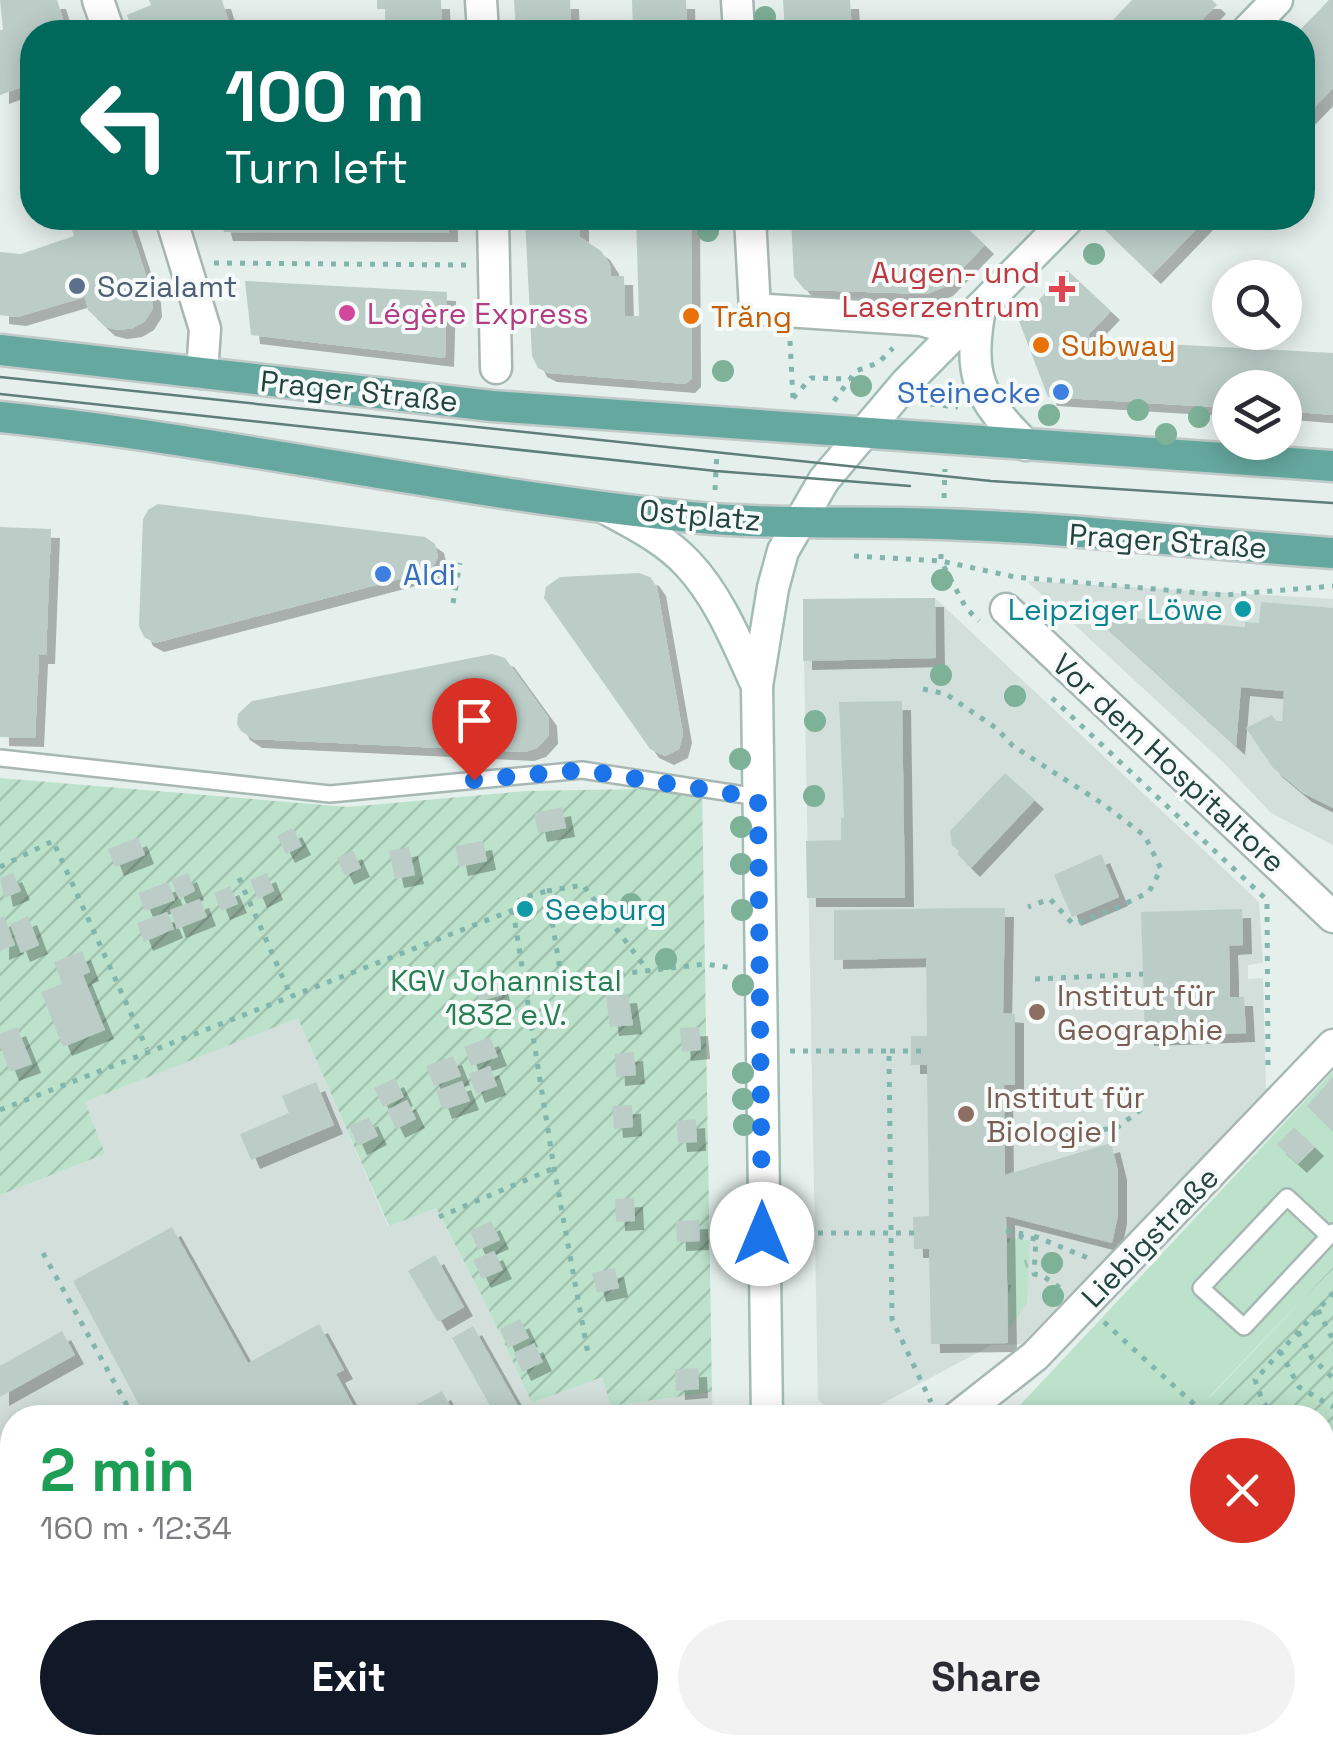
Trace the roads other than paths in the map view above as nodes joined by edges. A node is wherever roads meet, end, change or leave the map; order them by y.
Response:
1 (1277, 0) edge
2 (1258, 20) edge
3 (175, 230) edge
4 (493, 230) edge
5 (751, 230) edge
6 (1057, 230) edge
7 (980, 308) junction
8 (957, 330) junction
9 (0, 350) edge
10 (496, 368) dead end
11 (202, 374) junction
12 (0, 417) edge
13 (863, 432) junction
14 (1026, 445) junction
15 (1333, 466) edge
16 (602, 506) junction
17 (797, 523) junction
18 (942, 524) joint
19 (1333, 553) edge
20 (992, 616) road end
21 (757, 686) junction
22 (0, 758) edge
23 (758, 798) junction
24 (1333, 917) edge
25 (1333, 1045) edge
26 (1331, 1234) edge
27 (767, 1405) edge
28 (972, 1405) edge

1 - 2 street
3 - 11 street
4 - 10 street
5 - 8 street
6 - 7 street, Ostplatz
7 - 8 street, Ostplatz
7 - 14 street
8 - 13 street, Ostplatz
9 - 11 main road, Prager Straße
11 - 13 main road, Prager Straße
12 - 16 main road
13 - 14 main road
13 - 17 street, Ostplatz
14 - 15 main road
16 - 17 main road, Ostplatz
16 - 21 street
17 - 18 main road, Ostplatz
17 - 21 street, Ostplatz
18 - 19 main road, Prager Straße
20 - 24 street, Vor dem Hospitaltore
21 - 23 street
22 - 23 lane
23 - 27 street
25 - 28 street, Liebigstraße
26 - 26 lane

